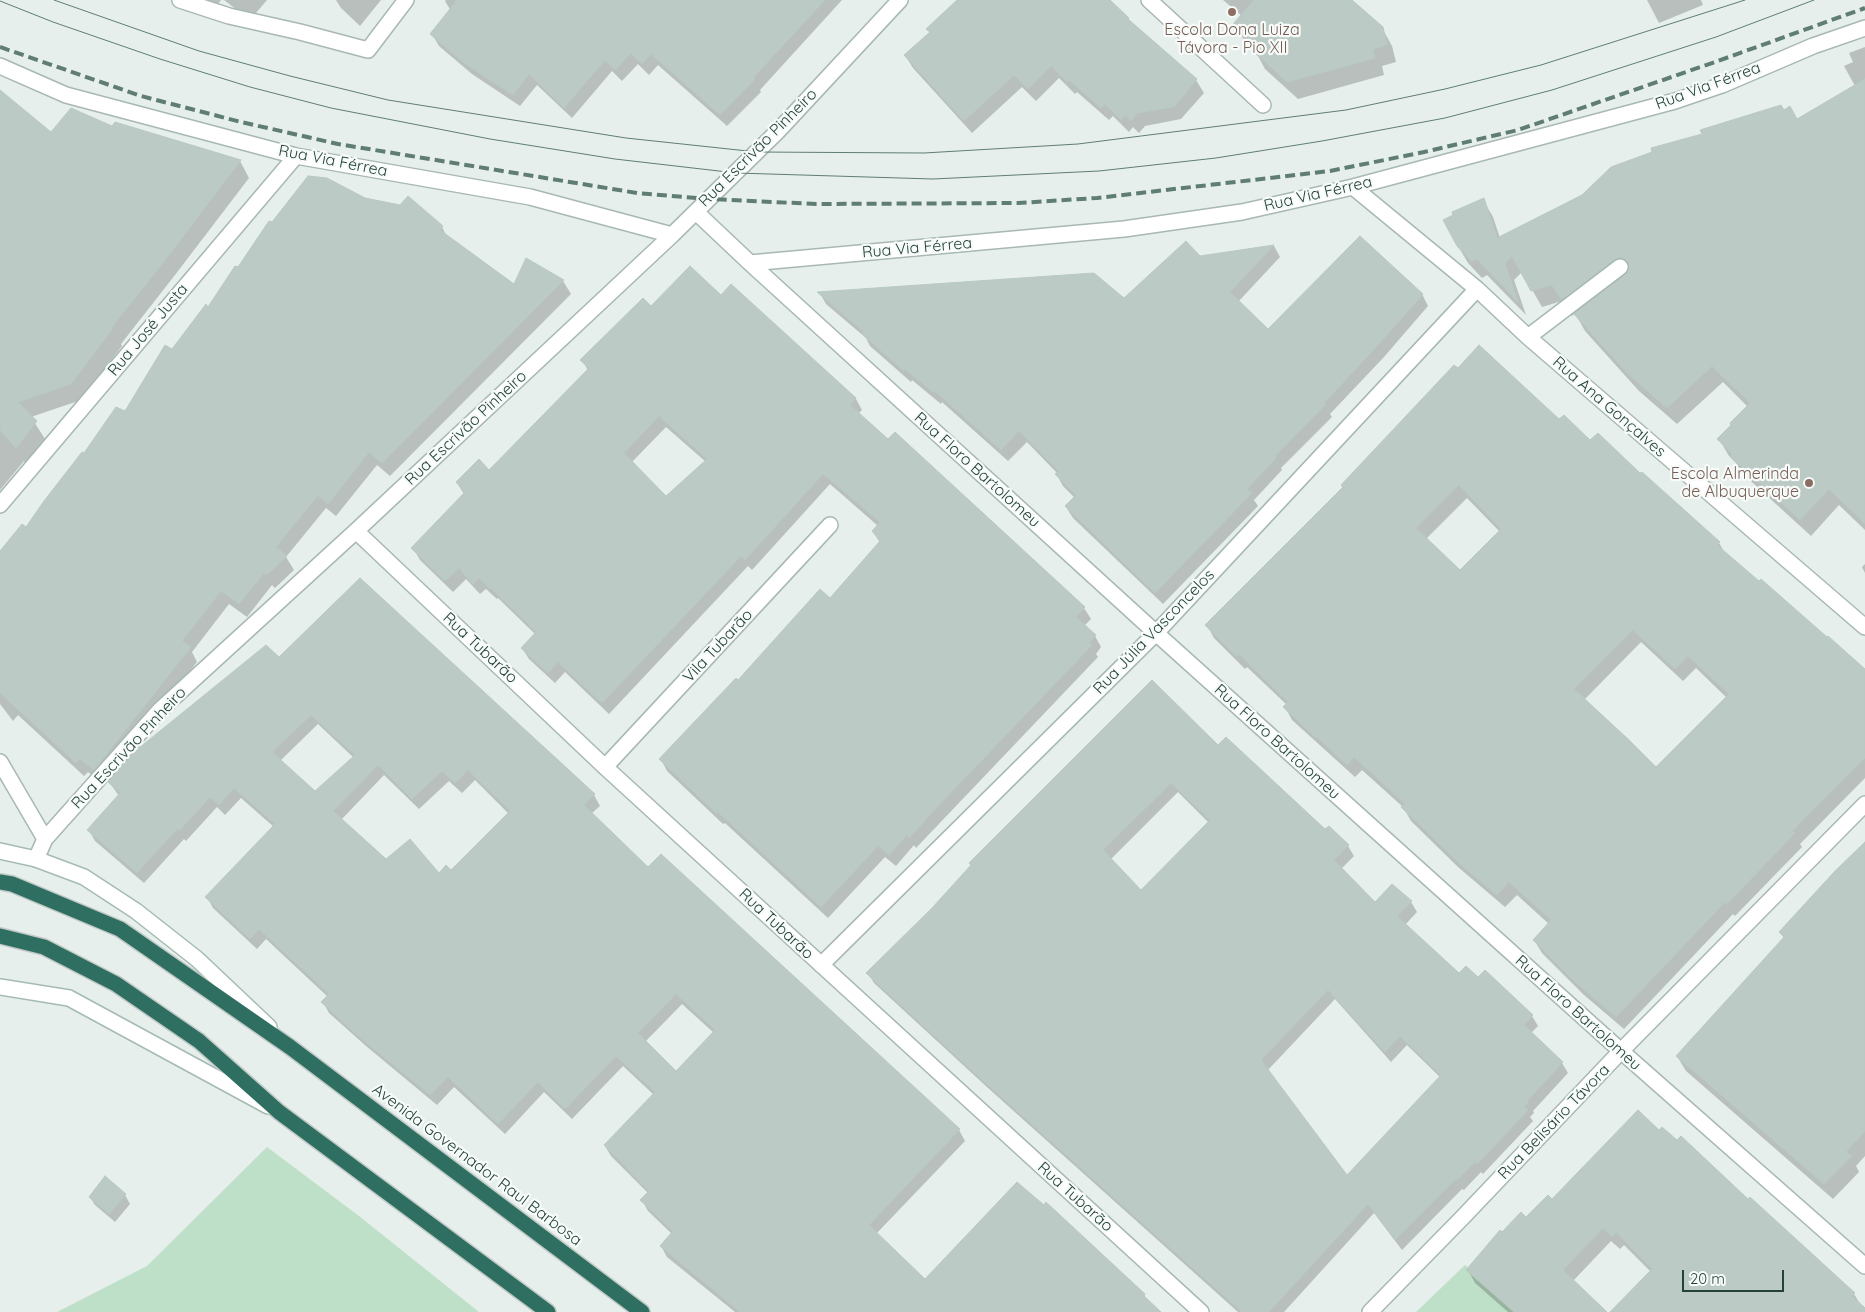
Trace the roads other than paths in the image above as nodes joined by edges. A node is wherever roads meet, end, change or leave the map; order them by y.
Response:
1 (180, 0) edge
2 (406, 0) edge
3 (900, 0) edge
4 (1149, 0) edge
5 (1865, 28) edge
6 (0, 66) edge
7 (1263, 105) dead end
8 (296, 156) junction
9 (1353, 187) junction
10 (696, 212) junction
11 (672, 235) junction
12 (750, 264) junction
13 (1620, 267) dead end
14 (1476, 289) junction
15 (1528, 337) junction
16 (0, 505) edge
17 (830, 525) dead end
18 (356, 531) junction
19 (1865, 627) edge
20 (1156, 633) junction
21 (0, 762) edge
22 (605, 766) junction
23 (1865, 804) edge
24 (45, 839) junction
25 (0, 851) edge
26 (36, 859) junction
27 (0, 882) edge
28 (0, 936) edge
29 (821, 965) junction
30 (0, 987) edge
31 (290, 1047) junction
32 (1621, 1051) junction
33 (279, 1112) junction
34 (1865, 1266) edge
35 (548, 1312) edge
36 (642, 1312) edge
37 (1201, 1312) edge
38 (1370, 1312) edge

1 - 2 street
3 - 10 street, Rua Escrivão Pinheiro
4 - 7 street
5 - 9 street, Rua Via Férrea
6 - 8 street, Rua Via Férrea
8 - 11 street, Rua Via Férrea
8 - 16 street, Rua José Justa
9 - 12 street, Rua Via Férrea
9 - 14 street, Rua Ana Gonçalves
10 - 11 street, Rua Escrivão Pinheiro
10 - 12 street, Rua Floro Bartolomeu
11 - 18 street, Rua Escrivão Pinheiro
12 - 20 street, Rua Floro Bartolomeu
13 - 15 street
14 - 15 street, Rua Ana Gonçalves
14 - 20 street, Rua Júlia Vasconcelos
15 - 19 street, Rua Ana Gonçalves
17 - 22 street, Vila Tubarão
18 - 22 street, Rua Tubarão
18 - 24 street, Rua Escrivão Pinheiro
20 - 29 street, Rua Júlia Vasconcelos
20 - 32 street, Rua Floro Bartolomeu
21 - 24 street
22 - 29 street, Rua Tubarão
23 - 32 street, Rua Belisário Távora
24 - 26 street, Rua Escrivão Pinheiro
25 - 26 street, Avenida Governador Raul Barbosa
26 - 31 street, Avenida Governador Raul Barbosa
27 - 31 highway, Avenida Governador Raul Barbosa
28 - 33 highway
29 - 37 street, Rua Tubarão
30 - 33 street
31 - 36 highway, Avenida Governador Raul Barbosa
32 - 34 street, Rua Floro Bartolomeu
32 - 38 street, Rua Belisário Távora
33 - 35 highway

